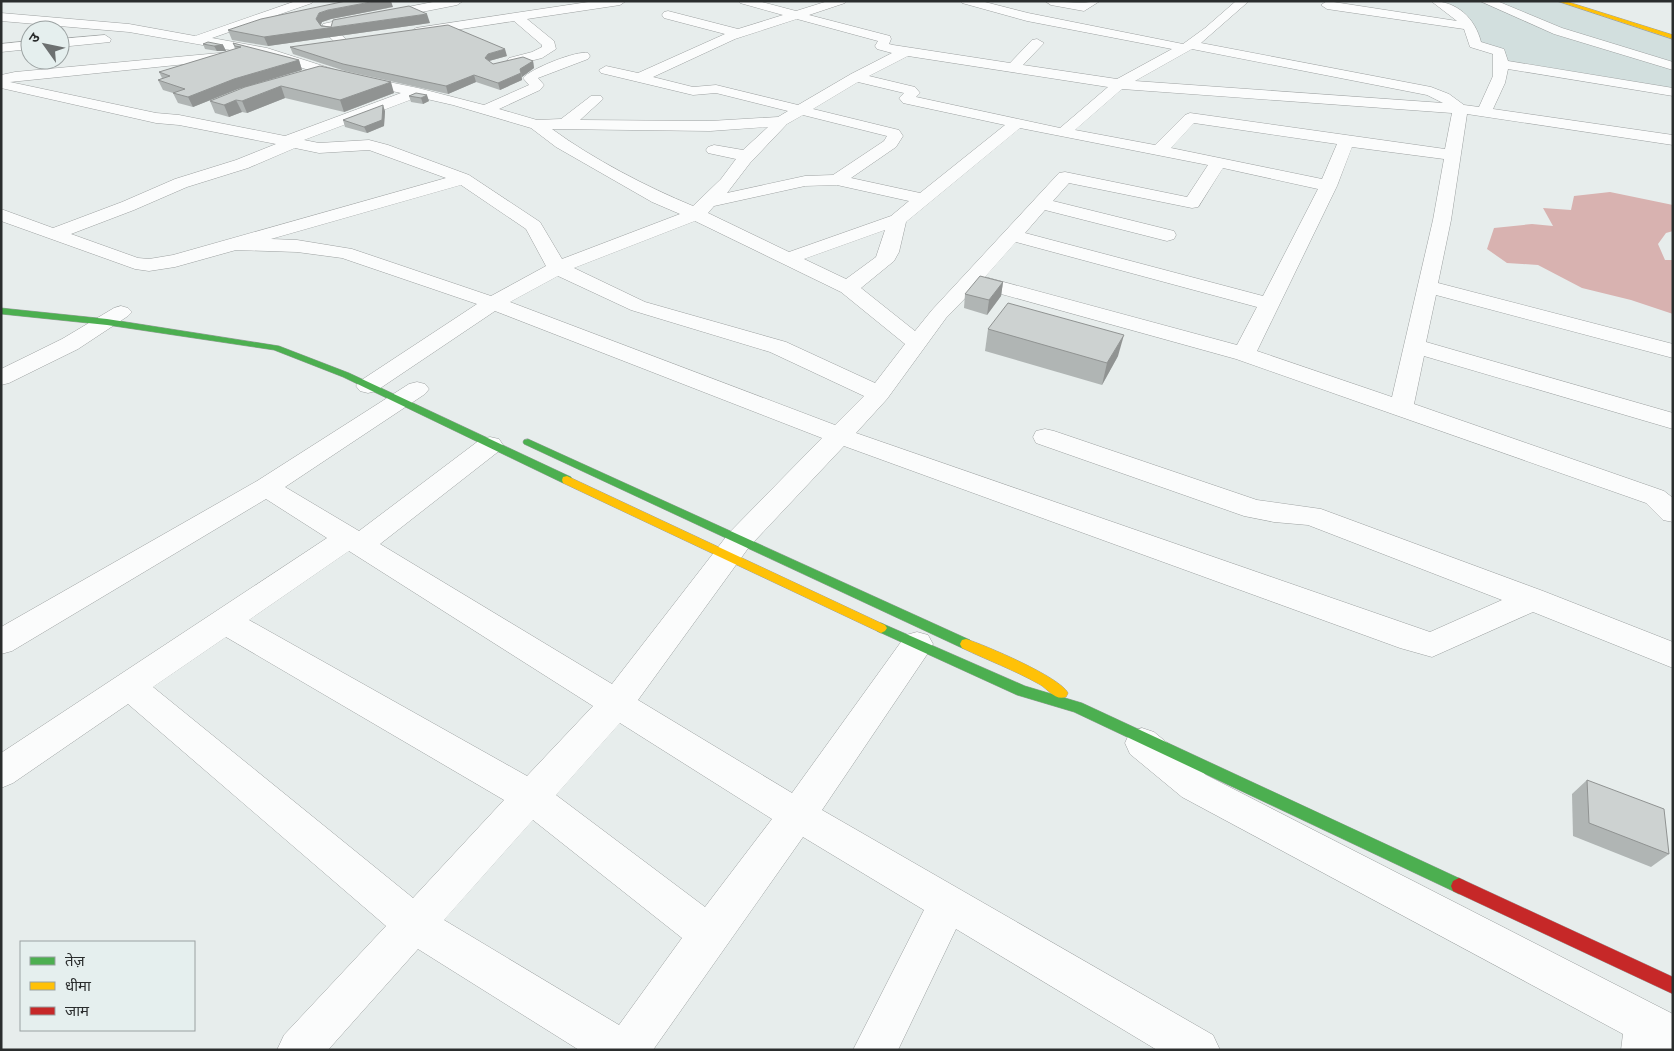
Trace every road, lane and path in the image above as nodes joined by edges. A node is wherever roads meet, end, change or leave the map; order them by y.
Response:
1 (308, 1) edge
2 (457, 1) edge
3 (620, 1) edge
4 (744, 1) edge
5 (841, 1) edge
6 (966, 1) edge
7 (1051, 1) edge
8 (1094, 1) edge
9 (1243, 1) edge
10 (1437, 1) edge
11 (1486, 1) edge
12 (1559, 1) edge
13 (1574, 1) edge
14 (1327, 5) dead end
15 (668, 15) dead end
16 (796, 16) junction
17 (1, 17) edge
18 (517, 17) junction
19 (1473, 22) junction
20 (1504, 22) dead end
21 (1558, 31) junction
22 (1673, 32) edge
23 (406, 33) edge
24 (158, 34) junction
25 (737, 34) junction
26 (1673, 37) edge
27 (96, 40) junction
28 (195, 40) junction
29 (70, 42) edge
30 (1037, 43) dead end
31 (324, 44) edge
32 (20, 46) edge
33 (1187, 46) junction
34 (1, 48) edge
35 (295, 48) edge
36 (70, 52) edge
37 (267, 52) junction
38 (905, 52) junction
39 (582, 56) dead end
40 (504, 63) edge
41 (1502, 64) junction
42 (1673, 66) edge
43 (1013, 68) junction
44 (103, 69) junction
45 (28, 70) edge
46 (606, 70) dead end
47 (640, 78) junction
48 (856, 78) junction
49 (6, 80) edge
50 (1119, 84) junction
51 (1198, 90) junction
52 (418, 92) junction
53 (1673, 92) edge
54 (596, 99) dead end
55 (1460, 109) junction
56 (204, 110) dead end
57 (484, 110) junction
58 (800, 110) junction
59 (1484, 113) junction
60 (1190, 118) junction
61 (179, 120) junction
62 (782, 121) junction
63 (1017, 123) junction
64 (565, 124) junction
65 (536, 125) junction
66 (1063, 132) junction
67 (1673, 140) edge
68 (1346, 141) junction
69 (288, 143) junction
70 (714, 150) dead end
71 (1159, 151) junction
72 (1453, 155) junction
73 (747, 156) junction
74 (1219, 162) junction
75 (464, 180) junction
76 (837, 180) junction
77 (1328, 186) junction
78 (923, 199) junction
79 (1042, 204) junction
80 (702, 208) junction
81 (1, 214) edge
82 (897, 220) junction
83 (54, 234) junction
84 (1014, 236) junction
85 (1167, 236) junction
86 (235, 244) junction
87 (789, 258) junction
88 (557, 268) junction
89 (972, 280) junction
90 (1428, 287) junction
91 (848, 288) junction
92 (493, 303) junction
93 (47, 304) dead end
94 (1269, 304) junction
95 (1, 310) edge
96 (120, 316) junction
97 (247, 331) dead end
98 (285, 339) dead end
99 (917, 343) junction
100 (1415, 346) junction
101 (1673, 351) edge
102 (1244, 354) junction
103 (376, 370) junction
104 (1, 378) edge
105 (368, 386) junction
106 (414, 394) junction
107 (878, 394) junction
108 (1401, 408) junction
109 (1673, 420) edge
110 (838, 435) junction
111 (516, 436) dead end
112 (1045, 437) dead end
113 (490, 445) junction
114 (266, 487) junction
115 (1673, 513) edge
116 (354, 541) junction
117 (733, 548) junction
118 (1532, 599) junction
119 (224, 621) junction
120 (1, 642) edge
121 (916, 644) junction
122 (1673, 654) edge
123 (129, 686) junction
124 (617, 703) junction
125 (1077, 708) junction
126 (1127, 731) junction
127 (1, 772) edge
128 (531, 796) junction
129 (798, 814) junction
130 (948, 903) junction
131 (414, 924) junction
132 (709, 934) junction
133 (1673, 986) edge
134 (1654, 1036) edge
135 (299, 1050) edge
136 (619, 1050) edge
137 (627, 1050) edge
138 (875, 1050) edge
139 (1198, 1050) edge

1 - 28 street
2 - 31 street
3 - 18 street
4 - 16 street
5 - 16 street
6 - 33 street
7 - 8 street
9 - 33 street
10 - 19 street
11 - 21 street
12 - 26 street
13 - 22 street
14 - 19 street
15 - 25 street
16 - 25 street
16 - 38 street
17 - 24 street
18 - 23 street
18 - 40 street
19 - 41 street
20 - 21 street
21 - 42 street
24 - 27 street
24 - 28 street
25 - 47 street
27 - 29 street
27 - 36 street
28 - 37 street
28 - 44 street
30 - 43 street
32 - 34 street
33 - 50 street
33 - 55 street
35 - 37 street
37 - 44 street
37 - 52 street
38 - 43 street
38 - 48 street
39 - 57 street
41 - 53 street
41 - 59 street
43 - 50 street
44 - 49 street
45 - 49 street
46 - 47 street
47 - 58 street
48 - 58 street
48 - 63 street
49 - 61 street
50 - 51 street
50 - 66 street
51 - 55 street
51 - 60 street
52 - 57 street
52 - 69 street
54 - 64 street
55 - 59 street
55 - 72 street
56 - 61 street
57 - 65 street
58 - 62 street
58 - 76 street
59 - 67 street
60 - 68 street
60 - 71 street
61 - 69 street
62 - 64 street
62 - 73 street
63 - 66 street
63 - 78 street
64 - 65 street
65 - 80 street
66 - 71 street
68 - 72 street
68 - 77 street
69 - 75 street
69 - 83 street
70 - 73 street
71 - 74 street
72 - 90 street
73 - 80 street
74 - 77 street
74 - 85 street
75 - 86 street
75 - 88 street
76 - 78 street
76 - 80 street
77 - 94 street
78 - 82 street
79 - 84 street
79 - 85 street
79 - 85 street
80 - 87 street
80 - 88 street
81 - 83 street
82 - 87 street
82 - 91 street
83 - 86 street
84 - 85 street
84 - 89 street
85 - 94 street
86 - 92 street
87 - 91 street
88 - 92 street
88 - 107 street
89 - 99 street
89 - 102 street
90 - 100 street
90 - 101 street
91 - 99 street
92 - 103 street
92 - 110 street
93 - 96 street
94 - 102 street
95 - 96 street
96 - 104 street
96 - 105 street
97 - 98 street
99 - 107 street
100 - 108 street
100 - 109 street
102 - 108 street
103 - 105 street
103 - 106 street
105 - 106 street
106 - 113 street
106 - 114 street
107 - 110 street
108 - 115 street
110 - 117 street
110 - 118 street
111 - 117 street
112 - 118 street
113 - 116 street
113 - 117 street
114 - 116 street
114 - 120 street
116 - 119 street
116 - 124 street
117 - 121 street
117 - 124 street
117 - 125 street
118 - 122 street
119 - 123 street
119 - 128 street
121 - 125 street
121 - 129 street
123 - 127 street
123 - 131 street
124 - 128 street
124 - 129 street
125 - 126 street
126 - 133 street
126 - 134 street
128 - 131 street
128 - 132 street
129 - 130 street
129 - 132 street
130 - 138 street
130 - 139 street
131 - 135 street
131 - 136 street
132 - 137 street

